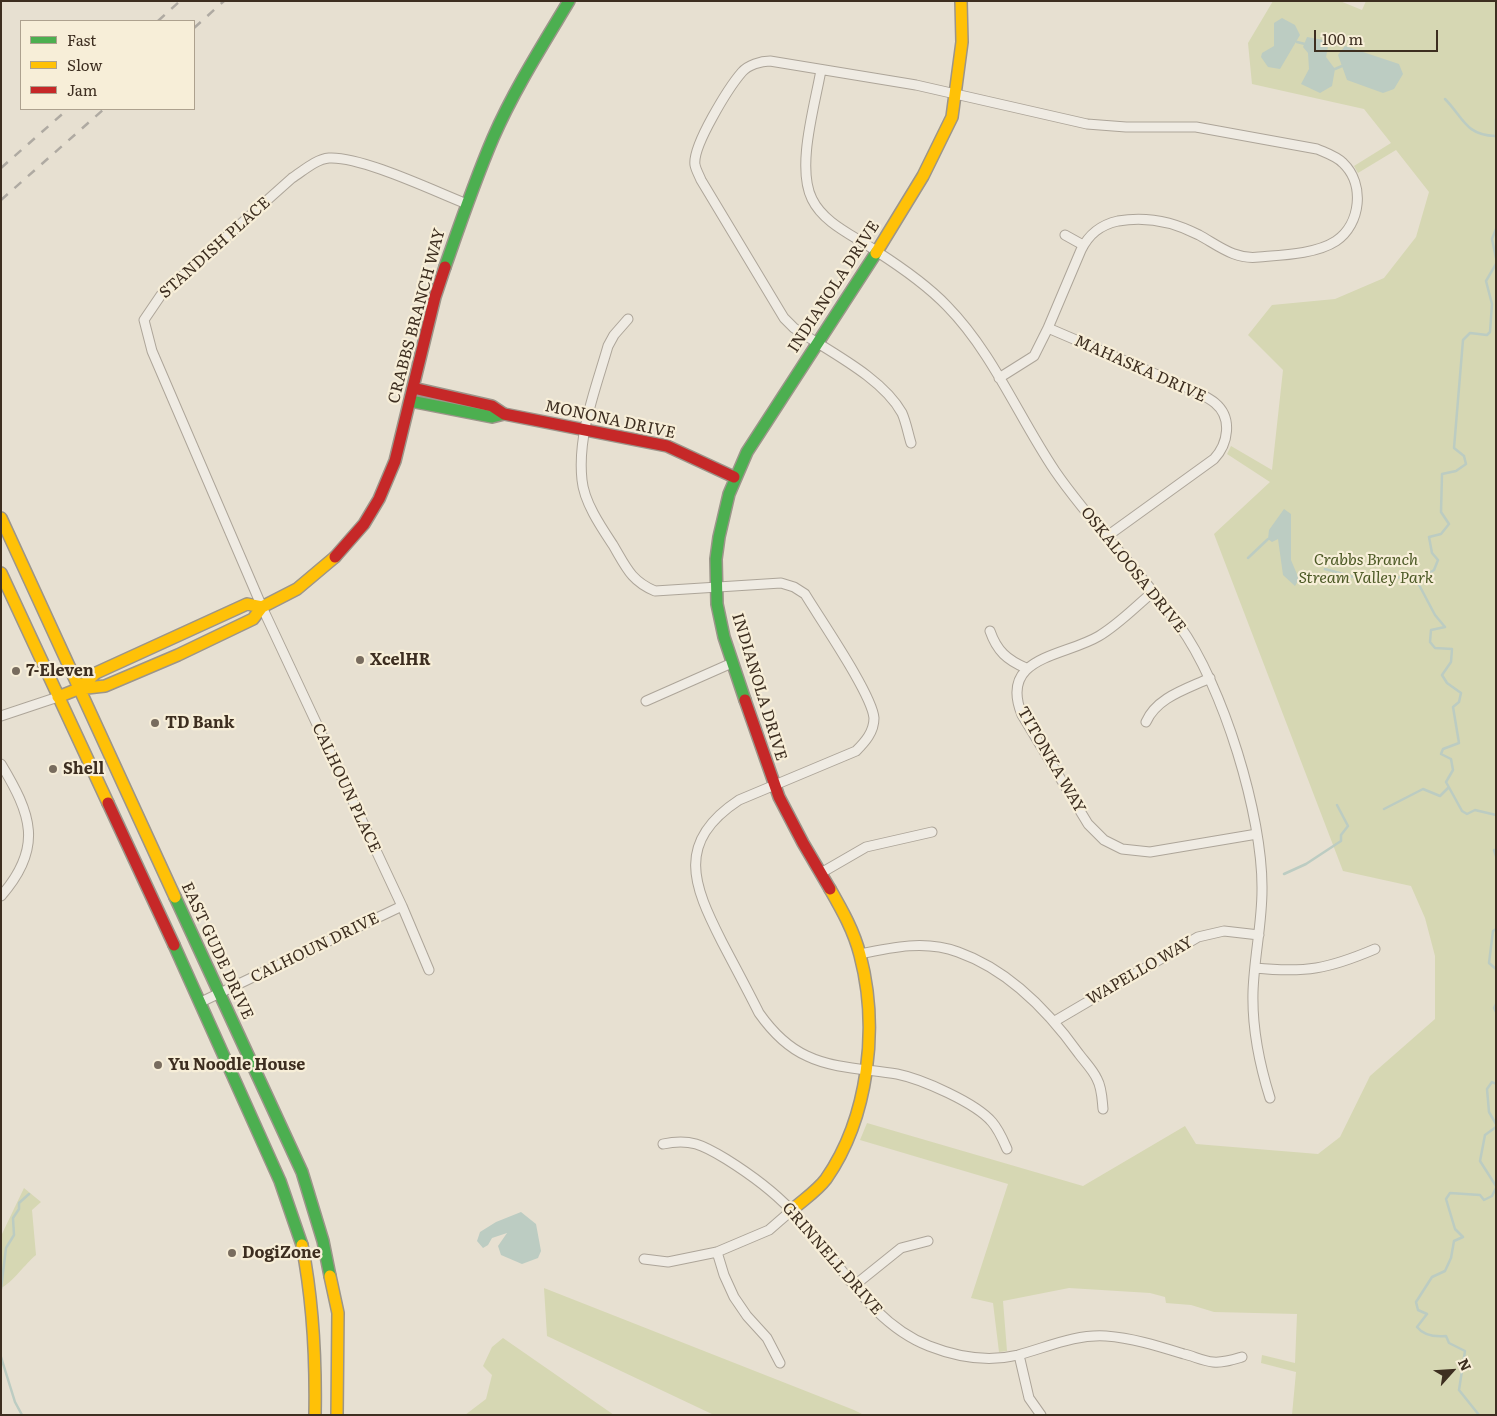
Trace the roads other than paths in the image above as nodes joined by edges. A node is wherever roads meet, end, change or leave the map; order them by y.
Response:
1 (568, 1) edge
2 (961, 1) edge
3 (821, 70) junction
4 (956, 94) junction
5 (467, 204) junction
6 (1065, 235) dead end
7 (1083, 245) junction
8 (877, 251) junction
9 (628, 320) dead end
10 (1048, 328) junction
11 (817, 344) junction
12 (999, 378) junction
13 (413, 388) junction
14 (410, 401) junction
15 (504, 414) junction
16 (585, 430) junction
17 (911, 443) dead end
18 (734, 477) junction
19 (1, 518) edge
20 (1106, 538) junction
21 (1, 573) edge
22 (715, 588) junction
23 (1152, 592) junction
24 (262, 607) junction
25 (990, 631) dead end
26 (732, 663) junction
27 (1026, 668) junction
28 (1210, 678) junction
29 (78, 689) junction
30 (58, 697) junction
31 (646, 702) dead end
32 (1, 716) edge
33 (1146, 722) dead end
34 (1, 764) edge
35 (774, 785) junction
36 (932, 832) dead end
37 (1257, 834) junction
38 (821, 874) junction
39 (1, 896) edge
40 (402, 906) junction
41 (1259, 935) junction
42 (1375, 949) dead end
43 (860, 954) junction
44 (1255, 968) junction
45 (429, 970) dead end
46 (220, 994) junction
47 (201, 1002) junction
48 (1056, 1021) junction
49 (866, 1070) junction
50 (1270, 1098) dead end
51 (1103, 1109) dead end
52 (663, 1144) dead end
53 (1007, 1150) dead end
54 (792, 1210) junction
55 (928, 1241) dead end
56 (717, 1252) junction
57 (644, 1259) dead end
58 (855, 1285) junction
59 (1019, 1354) junction
60 (1242, 1357) dead end
61 (780, 1363) dead end
62 (315, 1415) edge
63 (337, 1415) edge
64 (1041, 1415) edge

1 - 5 street, CRABBS BRANCH WAY
2 - 4 street, INDIANOLA DRIVE
3 - 4 street
3 - 8 street, OSKALOOSA DRIVE
3 - 11 street
4 - 7 street
4 - 8 street, INDIANOLA DRIVE
5 - 13 street, CRABBS BRANCH WAY
5 - 24 street, STANDISH PLACE
6 - 7 street
7 - 10 street
8 - 11 street, INDIANOLA DRIVE
8 - 12 street, OSKALOOSA DRIVE
9 - 16 street
10 - 12 street
10 - 20 street, MAHASKA DRIVE
11 - 17 street
11 - 18 street, INDIANOLA DRIVE
12 - 20 street, OSKALOOSA DRIVE
13 - 14 street, CRABBS BRANCH WAY
13 - 15 street, MONONA DRIVE
14 - 15 street, MONONA DRIVE
14 - 24 street, CRABBS BRANCH WAY
15 - 16 street, MONONA DRIVE
16 - 18 street, MONONA DRIVE
16 - 22 street
18 - 22 street, INDIANOLA DRIVE
19 - 29 street, EAST GUDE DRIVE
20 - 23 street, OSKALOOSA DRIVE
21 - 30 street
22 - 26 street, INDIANOLA DRIVE
22 - 35 street
23 - 27 street
23 - 28 street, OSKALOOSA DRIVE
24 - 29 street, CRABBS BRANCH WAY
24 - 29 street, CRABBS BRANCH WAY
24 - 40 street, CALHOUN PLACE
25 - 27 street
26 - 31 street
26 - 35 street, INDIANOLA DRIVE
27 - 37 street, TITONKA WAY
28 - 33 street
28 - 37 street, OSKALOOSA DRIVE
29 - 30 street
29 - 46 street, EAST GUDE DRIVE
30 - 32 street
30 - 47 street
34 - 39 street
35 - 38 street, INDIANOLA DRIVE
35 - 49 street
36 - 38 street
37 - 41 street, OSKALOOSA DRIVE
38 - 43 street, INDIANOLA DRIVE
40 - 45 street, CALHOUN PLACE
40 - 46 street, CALHOUN DRIVE
41 - 44 street, OSKALOOSA DRIVE
41 - 48 street, WAPELLO WAY
42 - 44 street
43 - 48 street
43 - 49 street, INDIANOLA DRIVE
44 - 50 street, OSKALOOSA DRIVE
46 - 47 street, CALHOUN DRIVE
46 - 63 street, EAST GUDE DRIVE
47 - 62 street
48 - 51 street
49 - 53 street
49 - 54 street, INDIANOLA DRIVE
52 - 54 street, GRINNELL DRIVE
54 - 56 street, INDIANOLA DRIVE
54 - 58 street, GRINNELL DRIVE
55 - 58 street
56 - 57 street, INDIANOLA DRIVE
56 - 61 street
58 - 59 street, GRINNELL DRIVE
59 - 60 street, GRINNELL DRIVE
59 - 64 street

